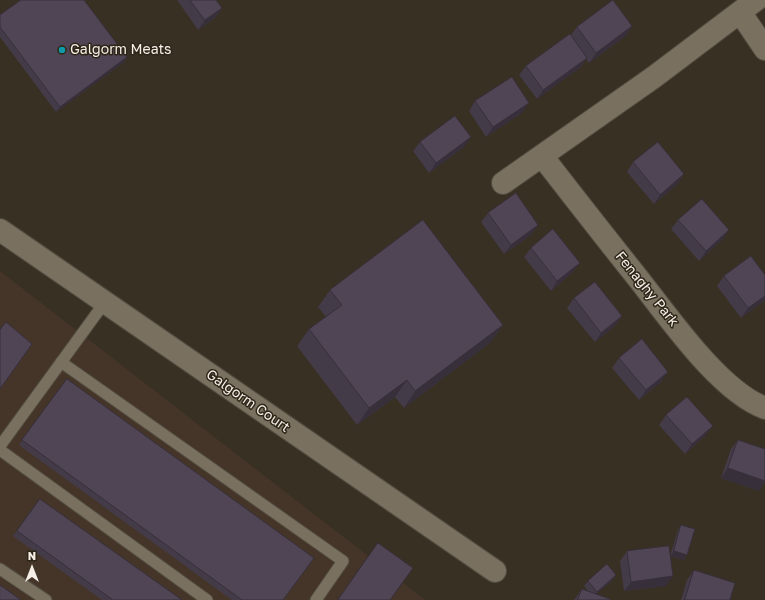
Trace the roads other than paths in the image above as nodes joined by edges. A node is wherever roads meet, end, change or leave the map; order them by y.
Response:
1 (748, 6) edge
2 (765, 49) edge
3 (542, 156) junction
4 (503, 183) dead end
5 (0, 230) edge
6 (105, 302) junction
7 (61, 362) junction
8 (765, 408) edge
9 (0, 446) edge
10 (0, 450) edge
11 (0, 569) edge
12 (495, 571) dead end
13 (46, 600) edge
14 (208, 600) edge
15 (316, 600) edge

1 - 2 street
1 - 3 street
3 - 4 street
3 - 8 street, Fenaghy Park
5 - 6 street, Galgorm Court
6 - 7 lane
6 - 12 street, Galgorm Court
7 - 9 lane
7 - 15 lane
10 - 14 lane
11 - 13 lane

